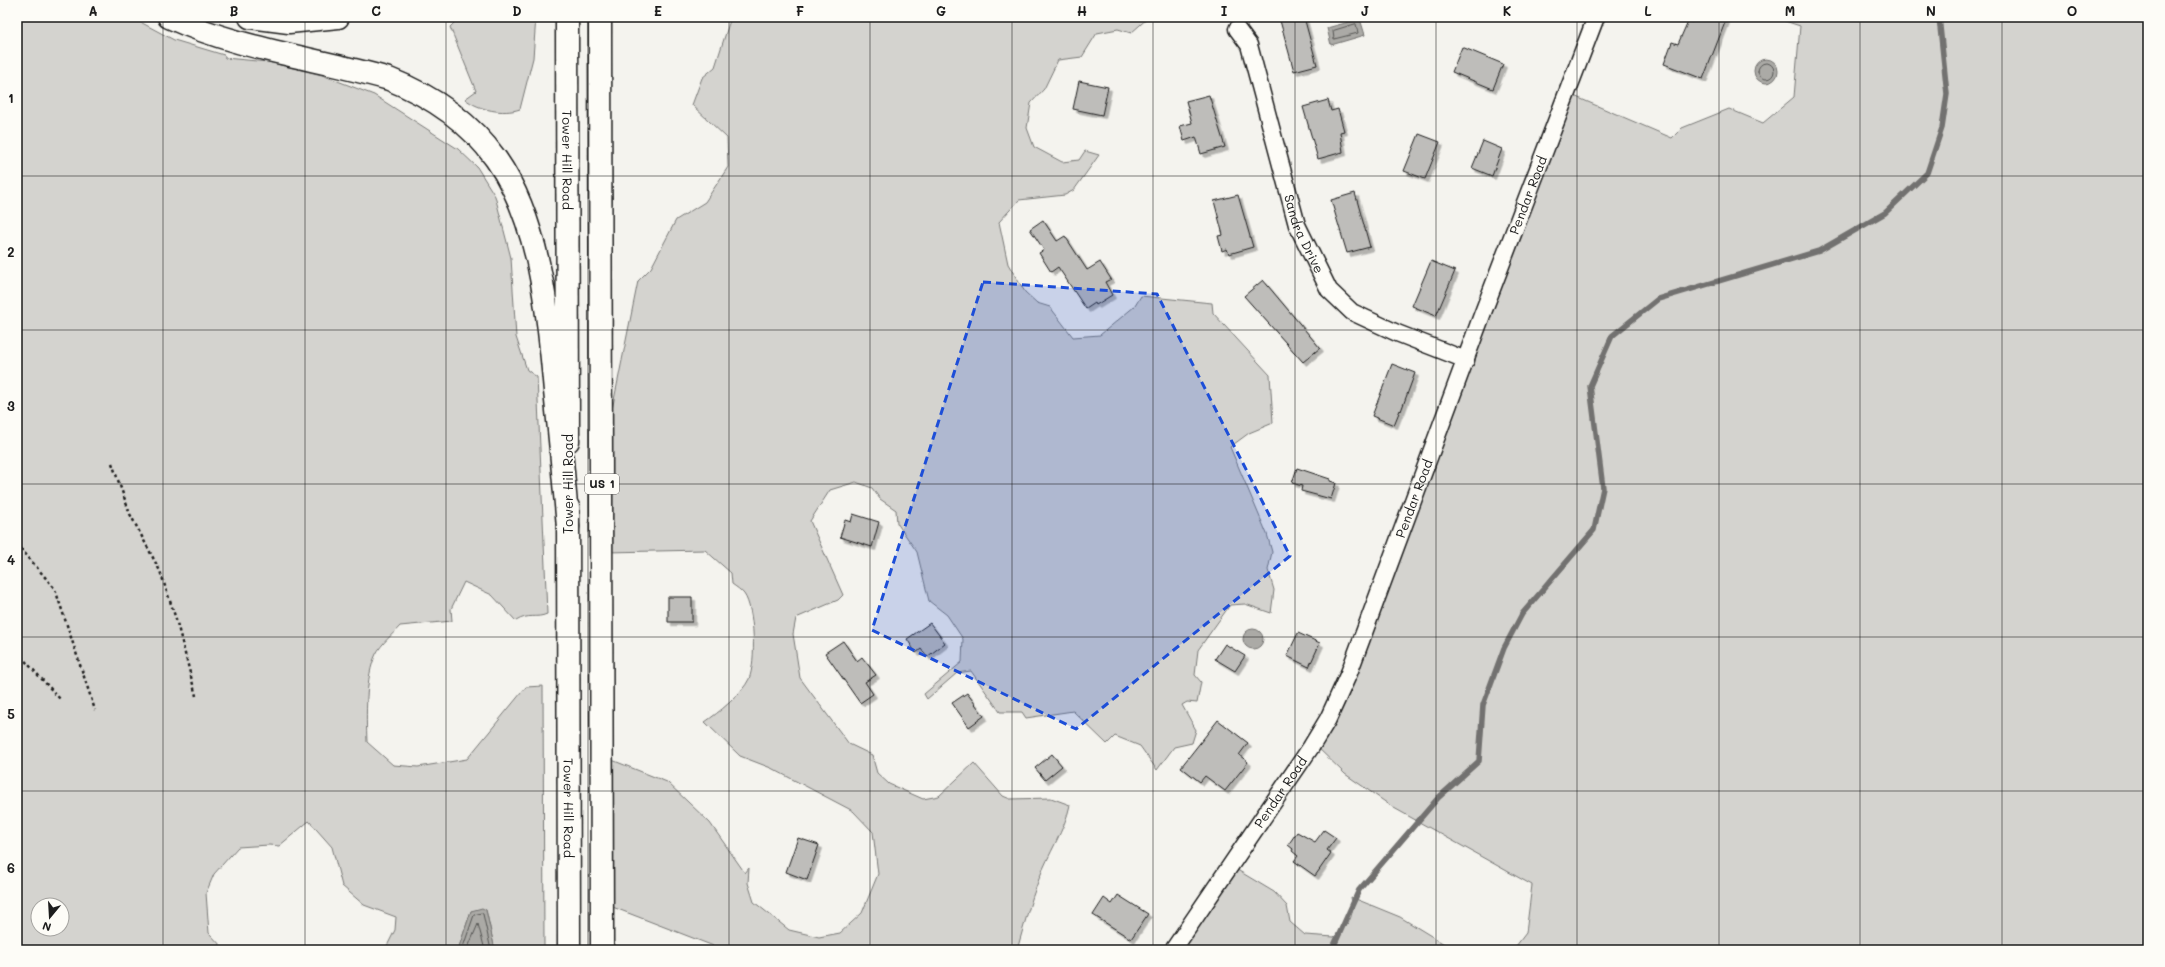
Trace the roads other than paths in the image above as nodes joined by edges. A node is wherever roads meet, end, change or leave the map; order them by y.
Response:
1 (169, 17) edge
2 (250, 17) edge
3 (338, 17) edge
4 (567, 17) edge
5 (600, 17) edge
6 (1596, 17) edge
7 (1237, 29) dead end
8 (1466, 360) junction
9 (568, 527) junction
10 (570, 950) edge
11 (602, 950) edge
12 (1173, 950) edge

1 - 9 highway
2 - 3 highway
4 - 9 highway, Tower Hill Road / US 1
5 - 11 highway, US 1
6 - 8 street, Pendar Road
7 - 8 street, Sandra Drive
8 - 12 street, Pendar Road
9 - 10 highway, Tower Hill Road / US 1

